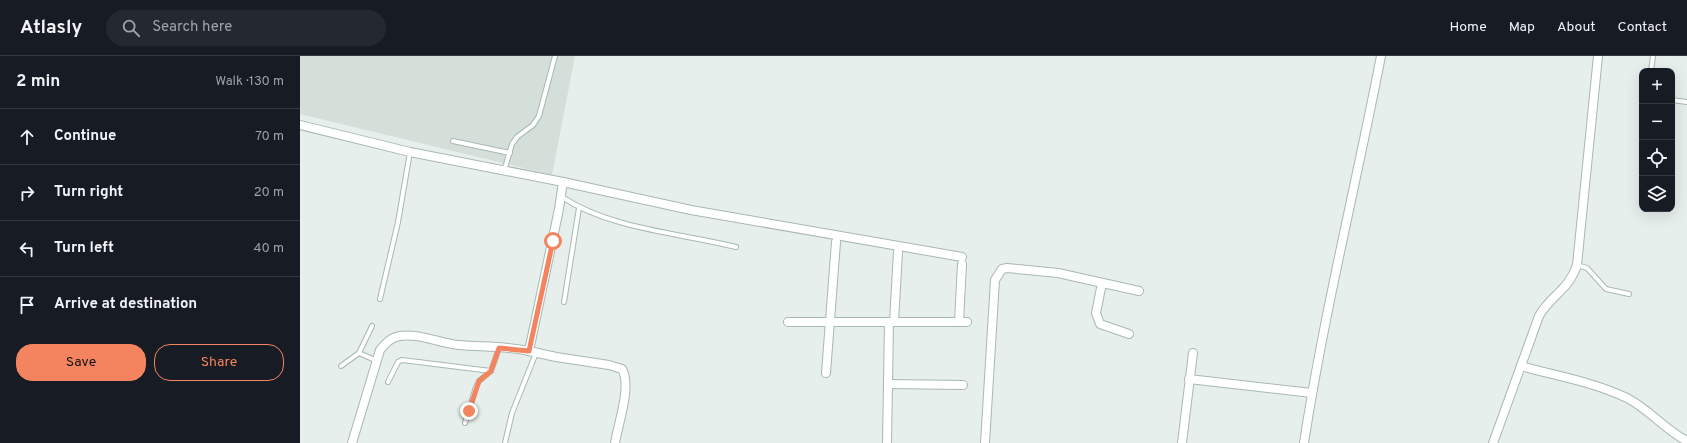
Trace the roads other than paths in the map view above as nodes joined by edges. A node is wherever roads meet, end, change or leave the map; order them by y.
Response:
1 (555, 56) edge
2 (1381, 56) edge
3 (1598, 56) edge
4 (1653, 56) edge
5 (1652, 68) edge
6 (1675, 100) edge
7 (1687, 102) edge
8 (300, 125) edge
9 (453, 141) dead end
10 (410, 152) junction
11 (510, 153) junction
12 (504, 171) junction
13 (563, 182) junction
14 (562, 197) junction
15 (579, 208) junction
16 (836, 242) dead end
17 (736, 247) dead end
18 (898, 252) dead end
19 (1577, 265) junction
20 (1102, 283) junction
21 (1139, 291) dead end
22 (1629, 294) dead end
23 (380, 299) dead end
24 (564, 302) dead end
25 (788, 322) dead end
26 (830, 322) junction
27 (891, 322) junction
28 (372, 326) dead end
29 (1129, 334) dead end
30 (499, 348) junction
31 (533, 352) junction
32 (359, 353) junction
33 (1193, 353) dead end
34 (377, 361) junction
35 (341, 366) dead end
36 (1521, 366) junction
37 (491, 371) junction
38 (826, 372) dead end
39 (1189, 379) junction
40 (388, 382) dead end
41 (888, 384) junction
42 (963, 385) dead end
43 (1312, 393) junction
44 (465, 423) dead end
45 (1687, 441) edge
46 (352, 443) edge
47 (505, 443) edge
48 (615, 443) edge
49 (887, 443) edge
50 (985, 443) edge
51 (1182, 443) edge
52 (1304, 443) edge
53 (1493, 443) edge

1 - 11 lane
2 - 43 street
3 - 19 street
4 - 5 lane
6 - 7 lane
8 - 10 street
9 - 11 lane
10 - 12 street
10 - 23 lane
11 - 12 lane
12 - 13 street
13 - 14 street
13 - 27 street
14 - 15 lane
14 - 31 street
15 - 17 lane
15 - 24 lane
16 - 26 street
18 - 27 street
19 - 22 lane
19 - 36 street
20 - 21 street
20 - 29 street
20 - 50 street
25 - 26 street
26 - 27 street
26 - 38 street
27 - 41 street
28 - 32 lane
30 - 31 street
30 - 34 street
30 - 37 lane
31 - 47 lane
31 - 48 street
32 - 34 lane
32 - 35 lane
33 - 39 street
34 - 46 street
36 - 45 street
36 - 53 street
37 - 40 lane
37 - 44 lane
39 - 43 street
39 - 51 street
41 - 42 street
41 - 49 street
43 - 52 street

